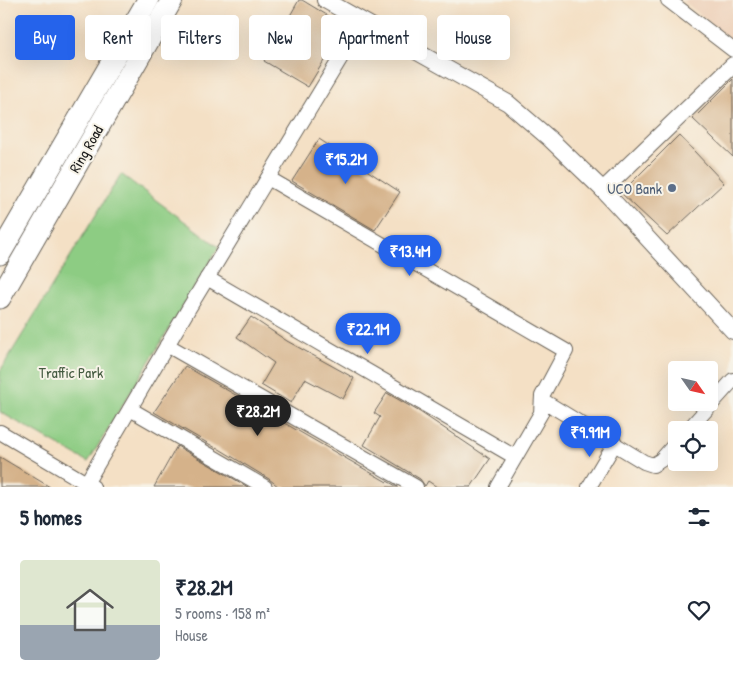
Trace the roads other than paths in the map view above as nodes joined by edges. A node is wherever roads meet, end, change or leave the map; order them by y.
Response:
1 (148, 0) edge
2 (172, 0) edge
3 (325, 0) edge
4 (668, 0) edge
5 (351, 15) edge
6 (733, 50) edge
7 (427, 58) edge
8 (340, 60) edge
9 (733, 65) edge
10 (268, 178) junction
11 (603, 190) junction
12 (0, 254) edge
13 (207, 278) junction
14 (0, 298) edge
15 (733, 331) edge
16 (167, 345) junction
17 (733, 380) edge
18 (542, 400) junction
19 (130, 409) junction
20 (696, 421) edge
21 (0, 432) edge
22 (615, 443) junction
23 (668, 452) edge
24 (515, 457) junction
25 (88, 486) edge
26 (265, 487) edge
27 (416, 487) edge
28 (498, 487) edge
29 (589, 487) edge

1 - 12 main road, Ring Road
2 - 14 main road, Ring Road
3 - 5 street
4 - 6 street
7 - 11 street
8 - 10 street
9 - 11 street
10 - 13 street
10 - 18 street
11 - 15 street
13 - 16 street
13 - 24 street
16 - 19 street
16 - 27 street
17 - 20 street
18 - 22 street
18 - 24 street
19 - 25 street
19 - 26 street
21 - 25 street
22 - 23 street
22 - 29 street
24 - 28 street

